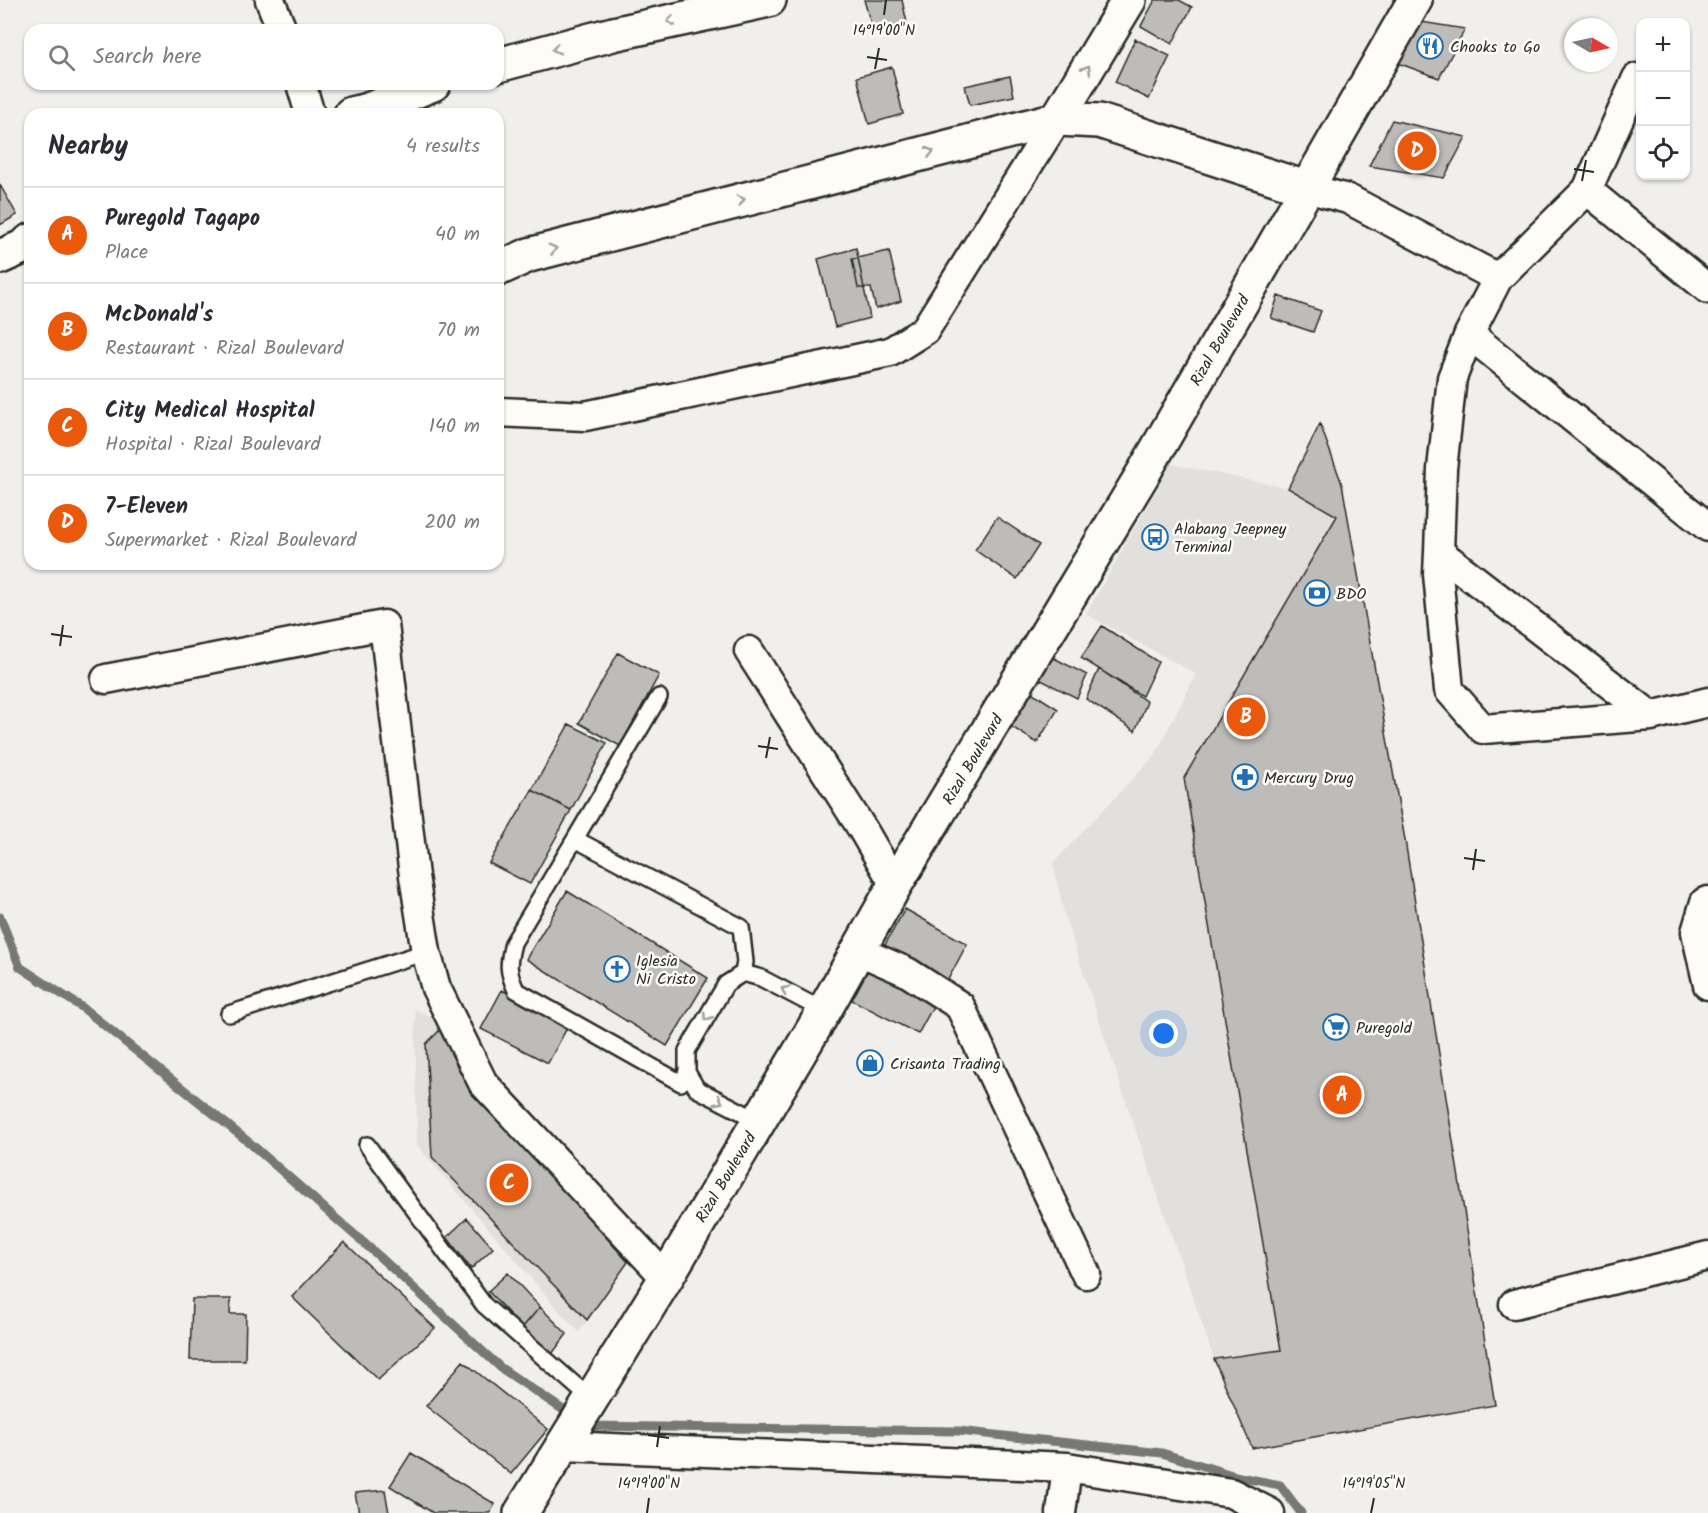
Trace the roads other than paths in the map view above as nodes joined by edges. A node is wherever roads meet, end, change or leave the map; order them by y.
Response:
1 (769, 0) edge
2 (1129, 0) edge
3 (1415, 0) edge
4 (273, 1) edge
5 (280, 24) edge
6 (504, 63) edge
7 (1636, 80) edge
8 (303, 90) edge
9 (418, 90) edge
10 (308, 108) edge
11 (373, 108) edge
12 (1057, 119) junction
13 (1306, 188) junction
14 (1587, 190) junction
15 (504, 266) edge
16 (1498, 278) junction
17 (1708, 289) edge
18 (1468, 334) junction
19 (504, 412) edge
20 (1708, 527) edge
21 (1439, 552) junction
22 (750, 651) dead end
23 (106, 679) dead end
24 (659, 697) dead end
25 (1708, 702) edge
26 (1650, 716) junction
27 (575, 839) junction
28 (895, 885) junction
29 (1708, 901) edge
30 (859, 951) junction
31 (426, 952) junction
32 (743, 973) junction
33 (1708, 985) edge
34 (824, 1011) junction
35 (229, 1014) dead end
36 (687, 1072) junction
37 (759, 1121) junction
38 (367, 1146) dead end
39 (1708, 1256) edge
40 (1086, 1274) dead end
41 (666, 1278) junction
42 (1514, 1304) dead end
43 (578, 1423) junction
44 (1067, 1467) junction
45 (521, 1513) edge
46 (1061, 1513) edge
47 (1270, 1513) edge

1 -> 6 main road
12 -> 2 main road
3 - 13 main road, Rizal Boulevard
4 - 5 street
7 - 14 street
8 - 10 street
9 - 11 main road
12 - 13 main road
15 -> 12 main road
12 - 19 street
13 - 16 street
13 - 28 main road, Rizal Boulevard
14 - 16 street
14 - 17 street
16 - 18 street
18 - 20 street
18 - 21 street
21 - 26 street
21 - 26 street
22 - 28 street
23 - 31 street
24 - 27 lane
25 - 26 street
27 - 32 lane
27 - 36 lane
28 - 30 main road, Rizal Boulevard
29 - 33 street
30 - 34 main road, Rizal Boulevard
30 - 40 street
31 - 35 lane
31 - 41 street
34 -> 32 lane
32 -> 36 lane
34 - 37 main road, Rizal Boulevard
36 -> 37 lane
37 - 41 main road, Rizal Boulevard
38 - 43 lane
39 - 42 street
41 - 43 main road, Rizal Boulevard
43 - 44 street
43 - 45 main road, Rizal Boulevard
44 - 46 street
44 - 47 street

